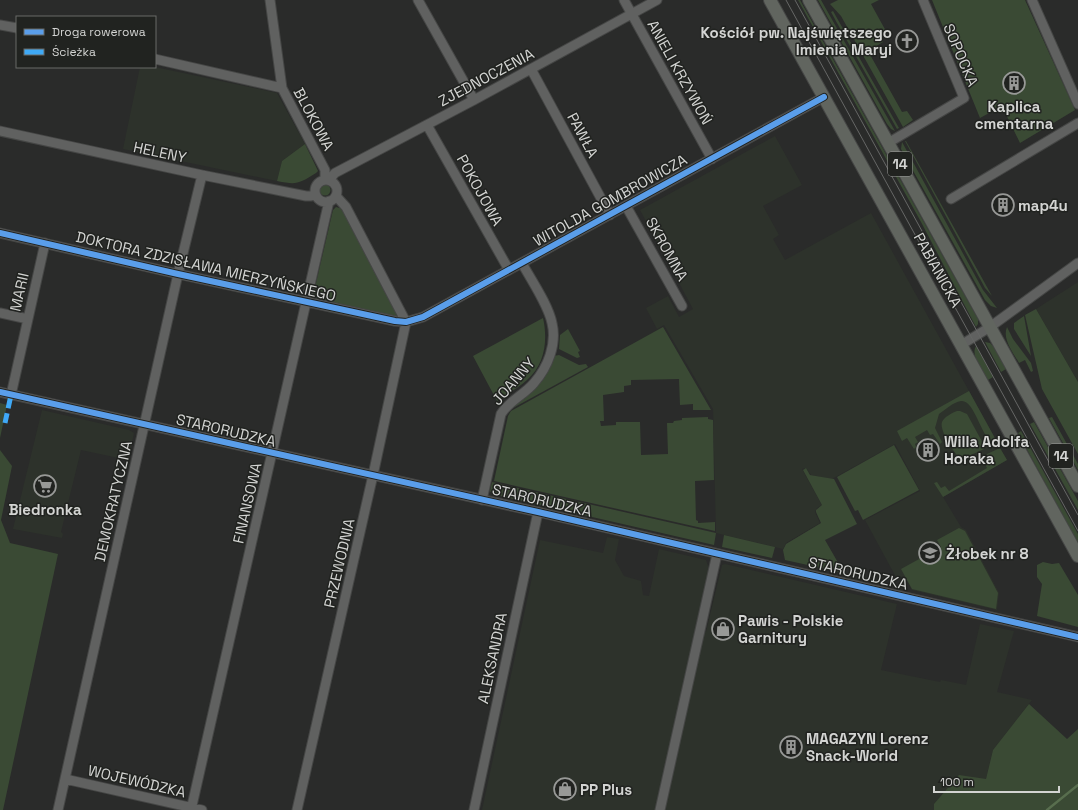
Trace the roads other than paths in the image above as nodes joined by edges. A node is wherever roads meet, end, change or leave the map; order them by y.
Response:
1 (270, 0) edge
2 (418, 0) edge
3 (624, 0) edge
4 (657, 0) edge
5 (770, 0) edge
6 (809, 0) edge
7 (923, 0) edge
8 (1032, 0) edge
9 (631, 14) junction
10 (0, 25) edge
11 (16, 28) edge
12 (156, 60) edge
13 (531, 69) junction
14 (282, 88) junction
15 (824, 97) junction
16 (474, 100) junction
17 (1078, 104) edge
18 (1078, 123) edge
19 (427, 125) junction
20 (0, 131) edge
21 (888, 142) junction
22 (712, 158) junction
23 (202, 175) junction
24 (327, 179) junction
25 (315, 194) junction
26 (333, 199) junction
27 (950, 199) dead end
28 (626, 206) junction
29 (610, 215) junction
30 (0, 233) edge
31 (45, 243) junction
32 (522, 263) junction
33 (1078, 263) edge
34 (509, 270) junction
35 (178, 274) junction
36 (306, 302) junction
37 (682, 306) dead end
38 (0, 313) edge
39 (28, 319) junction
40 (406, 322) junction
41 (990, 327) junction
42 (961, 344) junction
43 (0, 392) edge
44 (11, 395) junction
45 (144, 425) junction
46 (273, 454) junction
47 (373, 475) junction
48 (1078, 486) edge
49 (482, 500) junction
50 (538, 512) junction
51 (717, 554) junction
52 (1078, 556) edge
53 (1078, 638) edge
54 (65, 779) junction
55 (192, 809) edge
56 (58, 810) edge
57 (202, 810) edge
58 (297, 810) edge
59 (474, 810) edge
60 (660, 810) edge

1 - 14 street, BLOKOWA
2 - 16 street
3 - 9 street, ANIELI KRZYWOŃ
4 - 9 street, ZJEDNOCZENIA
5 - 15 main road, PABIANICKA / 14
6 - 21 main road, PABIANICKA / 14
7 - 21 street, SOPOCKA
8 - 17 street
9 - 13 street, ZJEDNOCZENIA
9 - 22 street, ANIELI KRZYWOŃ
10 - 11 street
12 - 14 street
13 - 16 street, ZJEDNOCZENIA
13 - 29 street, PAWŁA
14 - 24 street, BLOKOWA
15 - 22 street, WITOLDA GOMBROWICZA
15 - 42 main road, PABIANICKA / 14
16 - 19 street, ZJEDNOCZENIA
18 - 27 street
19 - 24 street, ZJEDNOCZENIA
19 - 34 street, POKOJOWA
20 - 23 street, HELENY
21 - 41 main road, PABIANICKA / 14
22 - 28 street, WITOLDA GOMBROWICZA
23 - 25 street, HELENY
23 - 35 street, DEMOKRATYCZNA
24 - 25 street
24 - 26 street
25 - 26 street
26 - 36 street, FINANSOWA
26 - 40 street
28 - 29 street, WITOLDA GOMBROWICZA
28 - 37 street, SKROMNA
29 - 32 street, WITOLDA GOMBROWICZA
30 - 31 street, DOKTORA ZDZISŁAWA MIERZYŃSKIEGO
31 - 35 street, DOKTORA ZDZISŁAWA MIERZYŃSKIEGO
31 - 39 street, MARII
32 - 34 street, WITOLDA GOMBROWICZA
32 - 49 street, JOANNY
33 - 41 street
34 - 40 street, WITOLDA GOMBROWICZA
35 - 36 street, DOKTORA ZDZISŁAWA MIERZYŃSKIEGO
35 - 45 street, DEMOKRATYCZNA
36 - 40 street, DOKTORA ZDZISŁAWA MIERZYŃSKIEGO
36 - 46 street, FINANSOWA
38 - 39 street
39 - 44 street, MARII
40 - 47 street, PRZEWODNIA
41 - 42 street
41 - 48 main road, PABIANICKA / 14
42 - 52 main road, PABIANICKA / 14
43 - 44 street, STARORUDZKA
44 - 45 street, STARORUDZKA
45 - 46 street, STARORUDZKA
45 - 54 street, DEMOKRATYCZNA
46 - 47 street, STARORUDZKA
46 - 55 street, FINANSOWA
47 - 49 street, STARORUDZKA
47 - 58 street, PRZEWODNIA
49 - 50 street, STARORUDZKA
50 - 51 street, STARORUDZKA
50 - 59 street, ALEKSANDRA
51 - 53 street, STARORUDZKA
51 - 60 street
54 - 55 street, WOJEWÓDZKA
54 - 56 street, DEMOKRATYCZNA
55 - 57 street, WOJEWÓDZKA

